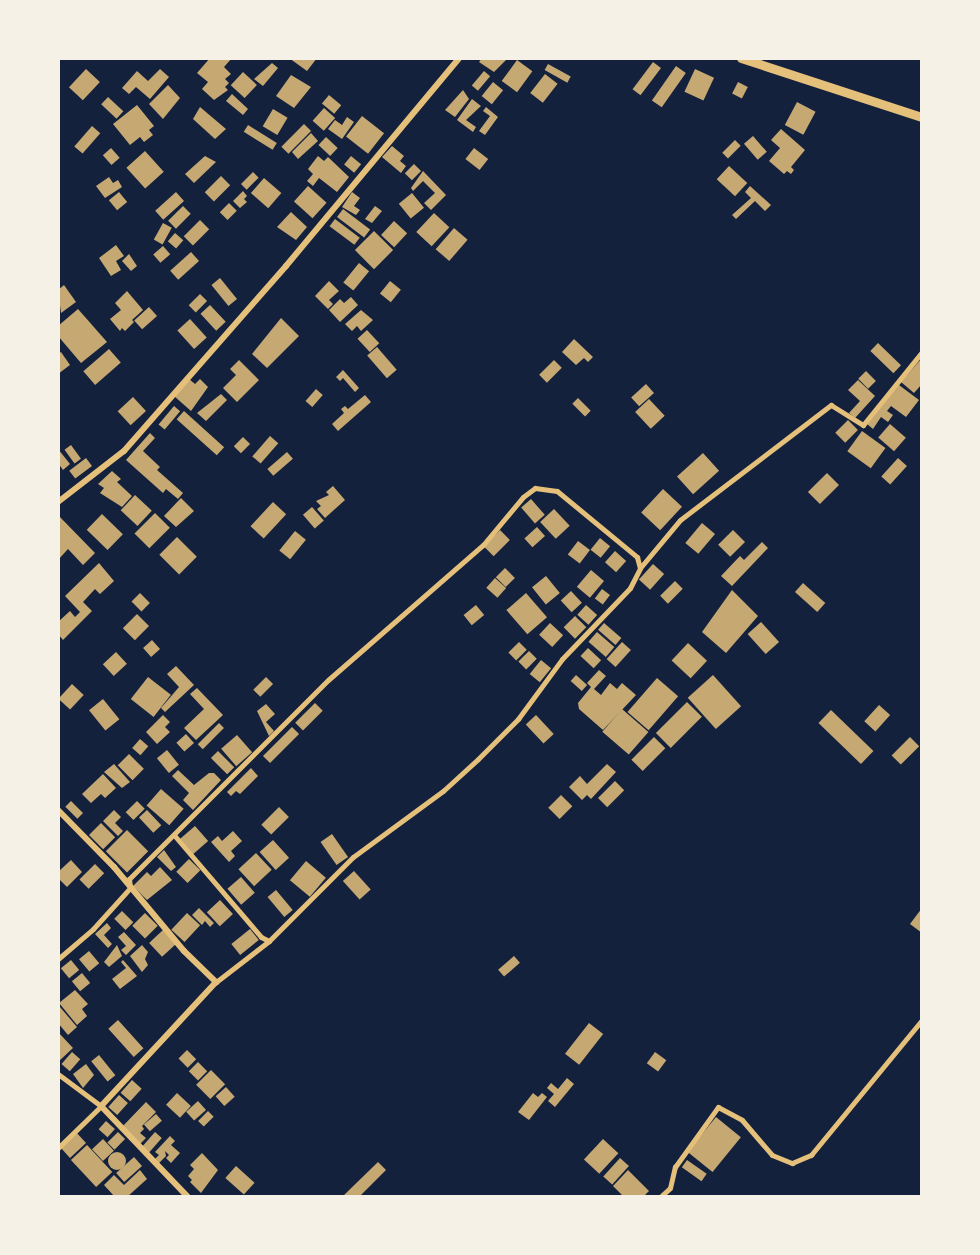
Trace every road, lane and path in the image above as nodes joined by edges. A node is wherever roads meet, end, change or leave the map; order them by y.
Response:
1 (460, 58) edge
2 (741, 58) edge
3 (754, 60) edge
4 (922, 117) edge
5 (922, 352) edge
6 (58, 502) edge
7 (640, 568) junction
8 (58, 810) edge
9 (174, 835) junction
10 (130, 888) junction
11 (268, 941) junction
12 (58, 959) edge
13 (216, 982) junction
14 (922, 1020) edge
15 (58, 1074) edge
16 (101, 1106) junction
17 (58, 1148) edge
18 (188, 1197) edge
19 (660, 1197) edge

1 - 6 street
2 - 3 highway
3 - 4 highway
5 - 7 street
7 - 9 street
7 - 11 street
8 - 10 street
9 - 10 street
9 - 11 street
10 - 12 street
10 - 13 street
11 - 13 street
13 - 16 street
14 - 19 street
15 - 16 street
16 - 17 street
16 - 18 street

